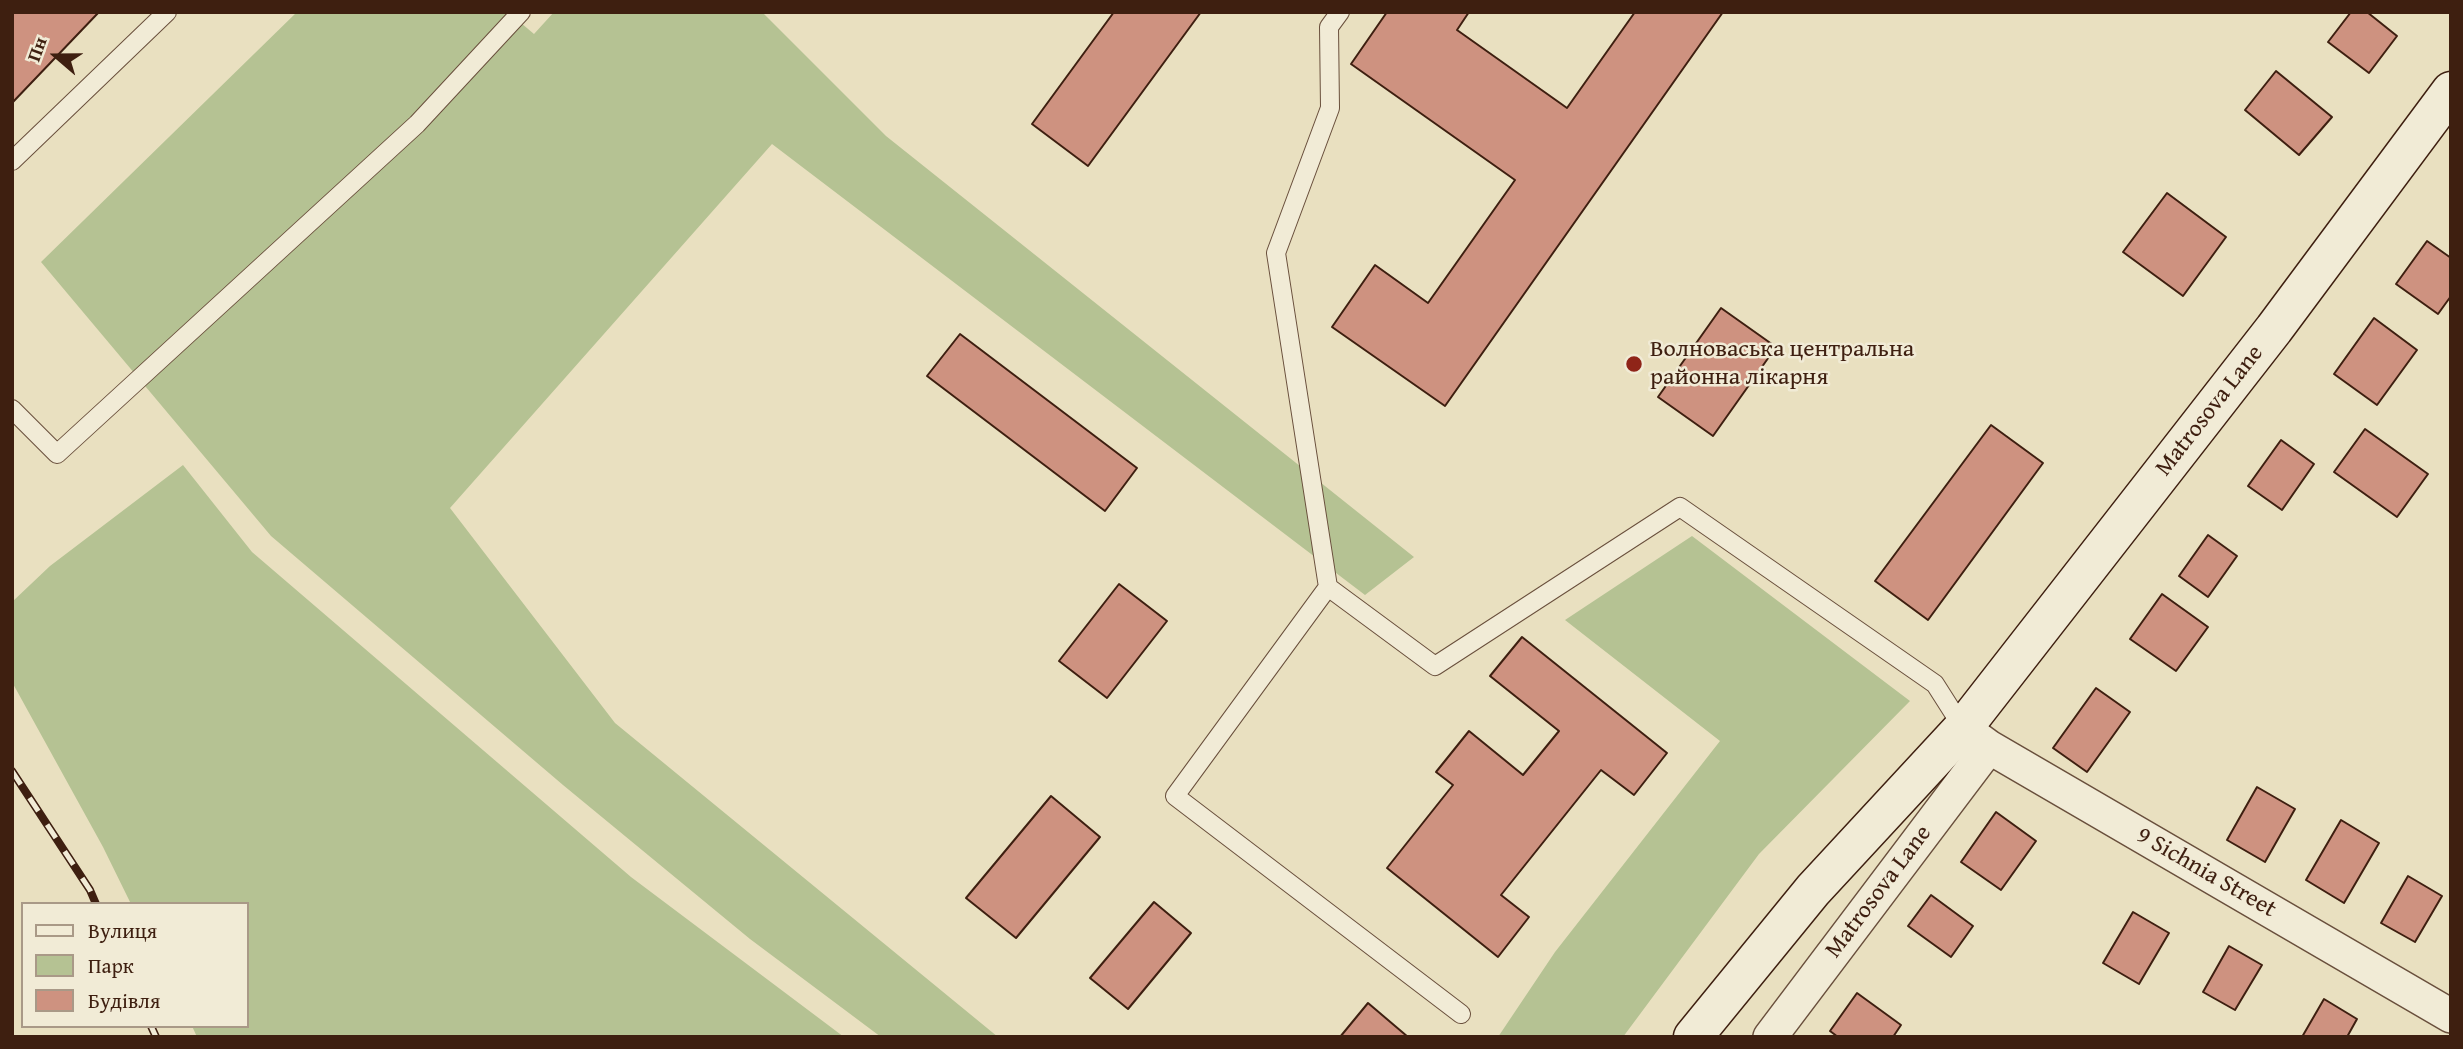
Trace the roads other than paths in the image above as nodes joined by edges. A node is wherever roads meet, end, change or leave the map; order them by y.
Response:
1 (167, 12) edge
2 (521, 12) edge
3 (1340, 12) edge
4 (2451, 91) edge
5 (12, 161) edge
6 (12, 409) edge
7 (1328, 587) junction
8 (1976, 737) junction
9 (1461, 1014) dead end
10 (2451, 1016) edge
11 (1693, 1037) edge
12 (1770, 1037) edge

1 - 5 lane
2 - 6 lane
3 - 7 lane
4 - 8 street, Matrosova Lane
7 - 8 lane
7 - 9 lane
8 - 10 street, 9 Sichnia Street
8 - 11 street
8 - 12 street, Matrosova Lane

